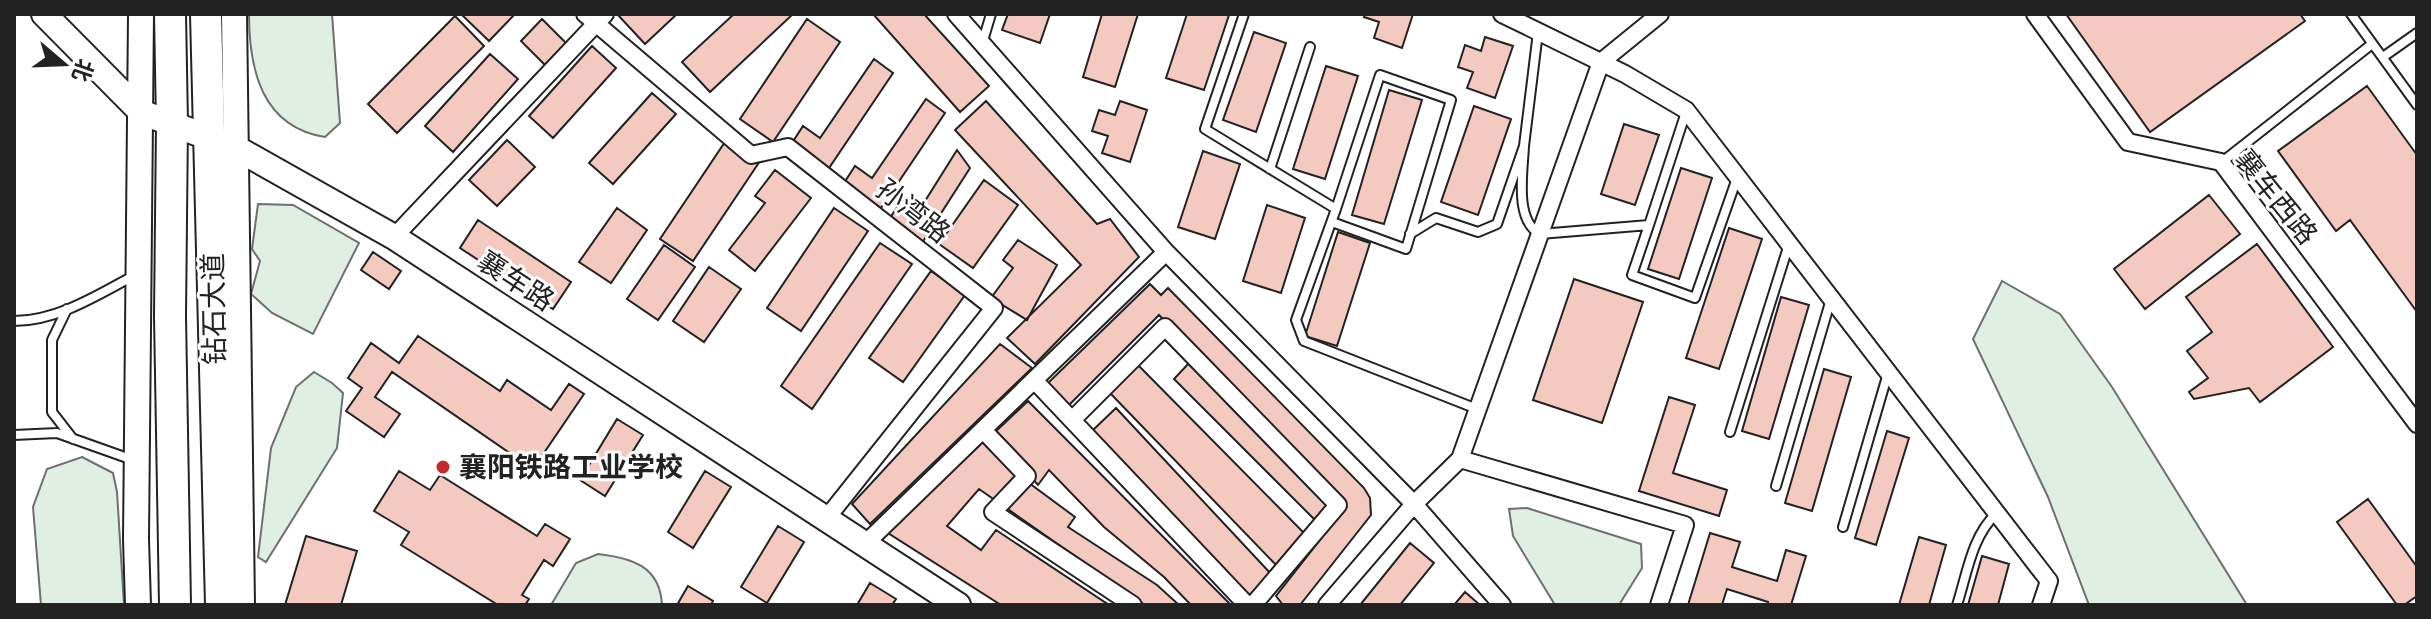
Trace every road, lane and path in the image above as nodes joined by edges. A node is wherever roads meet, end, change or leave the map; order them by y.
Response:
1 (44, 14) edge
2 (141, 14) edge
3 (170, 14) edge
4 (206, 14) edge
5 (234, 14) edge
6 (956, 14) edge
7 (991, 14) edge
8 (1244, 14) edge
9 (1502, 14) edge
10 (1660, 14) edge
11 (2035, 14) edge
12 (2351, 14) edge
13 (595, 17) edge
14 (1538, 32) junction
15 (2417, 33) edge
16 (982, 44) junction
17 (2372, 44) junction
18 (1310, 47) dead end
19 (2383, 57) junction
20 (1601, 62) junction
21 (2417, 105) edge
22 (1686, 110) junction
23 (141, 112) junction
24 (172, 123) junction
25 (223, 142) junction
26 (1524, 146) junction
27 (2221, 162) junction
28 (1270, 169) junction
29 (1738, 177) junction
30 (1336, 209) junction
31 (1332, 222) junction
32 (1649, 225) junction
33 (1410, 234) junction
34 (1540, 234) junction
35 (394, 237) junction
36 (1789, 243) junction
37 (1166, 252) junction
38 (139, 273) junction
39 (1831, 298) junction
40 (67, 309) junction
41 (14, 321) edge
42 (1888, 372) junction
43 (1034, 380) junction
44 (1477, 409) junction
45 (1073, 419) junction
46 (2417, 424) edge
47 (983, 430) junction
48 (1730, 432) dead end
49 (14, 435) edge
50 (73, 439) junction
51 (1460, 459) junction
52 (137, 461) junction
53 (1776, 486) dead end
54 (1414, 504) junction
55 (1997, 513) junction
56 (826, 519) junction
57 (1843, 527) dead end
58 (865, 544) junction
59 (138, 605) edge
60 (175, 605) edge
61 (221, 605) edge
62 (242, 605) edge
63 (958, 605) edge
64 (1133, 605) edge
65 (1250, 605) edge
66 (1327, 605) edge
67 (1502, 605) edge
68 (1659, 605) edge
69 (1957, 605) edge
70 (2041, 605) edge

1 - 23 street, 襄车路
2 - 23 street
3 - 24 highway, 钻石大道
4 - 25 highway, 钻石大道
5 - 25 street
6 - 16 street
7 - 16 lane
8 - 28 lane
9 - 14 street
10 - 20 street
11 - 27 street, 襄车西路
12 - 17 lane
13 - 35 street
13 - 56 street, 孙湾路
14 - 20 street
14 - 26 lane
15 - 19 lane
16 - 37 street
17 - 19 lane
17 - 27 lane
18 - 28 lane
19 - 21 lane
20 - 22 street
20 - 34 street
22 - 29 street
22 - 32 lane
23 - 24 street, 襄车路
23 - 38 street
24 - 25 street, 襄车路
24 - 60 highway, 钻石大道
25 - 35 street, 襄车路
25 - 61 highway, 钻石大道
25 - 62 street
26 - 33 lane
26 - 34 lane
27 - 46 street, 襄车西路
28 - 30 lane
29 - 32 lane
29 - 36 street
30 - 31 lane
30 - 33 lane
31 - 33 lane
31 - 44 lane
32 - 34 lane
34 - 44 street
35 - 56 street, 襄车路
36 - 39 street
36 - 48 lane
37 - 43 street
37 - 54 street
38 - 40 lane
38 - 52 street
39 - 42 street
39 - 53 lane
40 - 41 lane
40 - 50 lane
42 - 55 street
42 - 57 lane
43 - 45 street
43 - 47 street
44 - 51 street
45 - 65 street
45 - 65 street
47 - 58 street
47 - 64 street
49 - 50 lane
50 - 52 lane
51 - 54 street
51 - 68 street
52 - 59 street
54 - 66 street
54 - 67 street
55 - 69 lane
55 - 70 street
56 - 58 street, 襄车路
58 - 63 street, 襄车路

